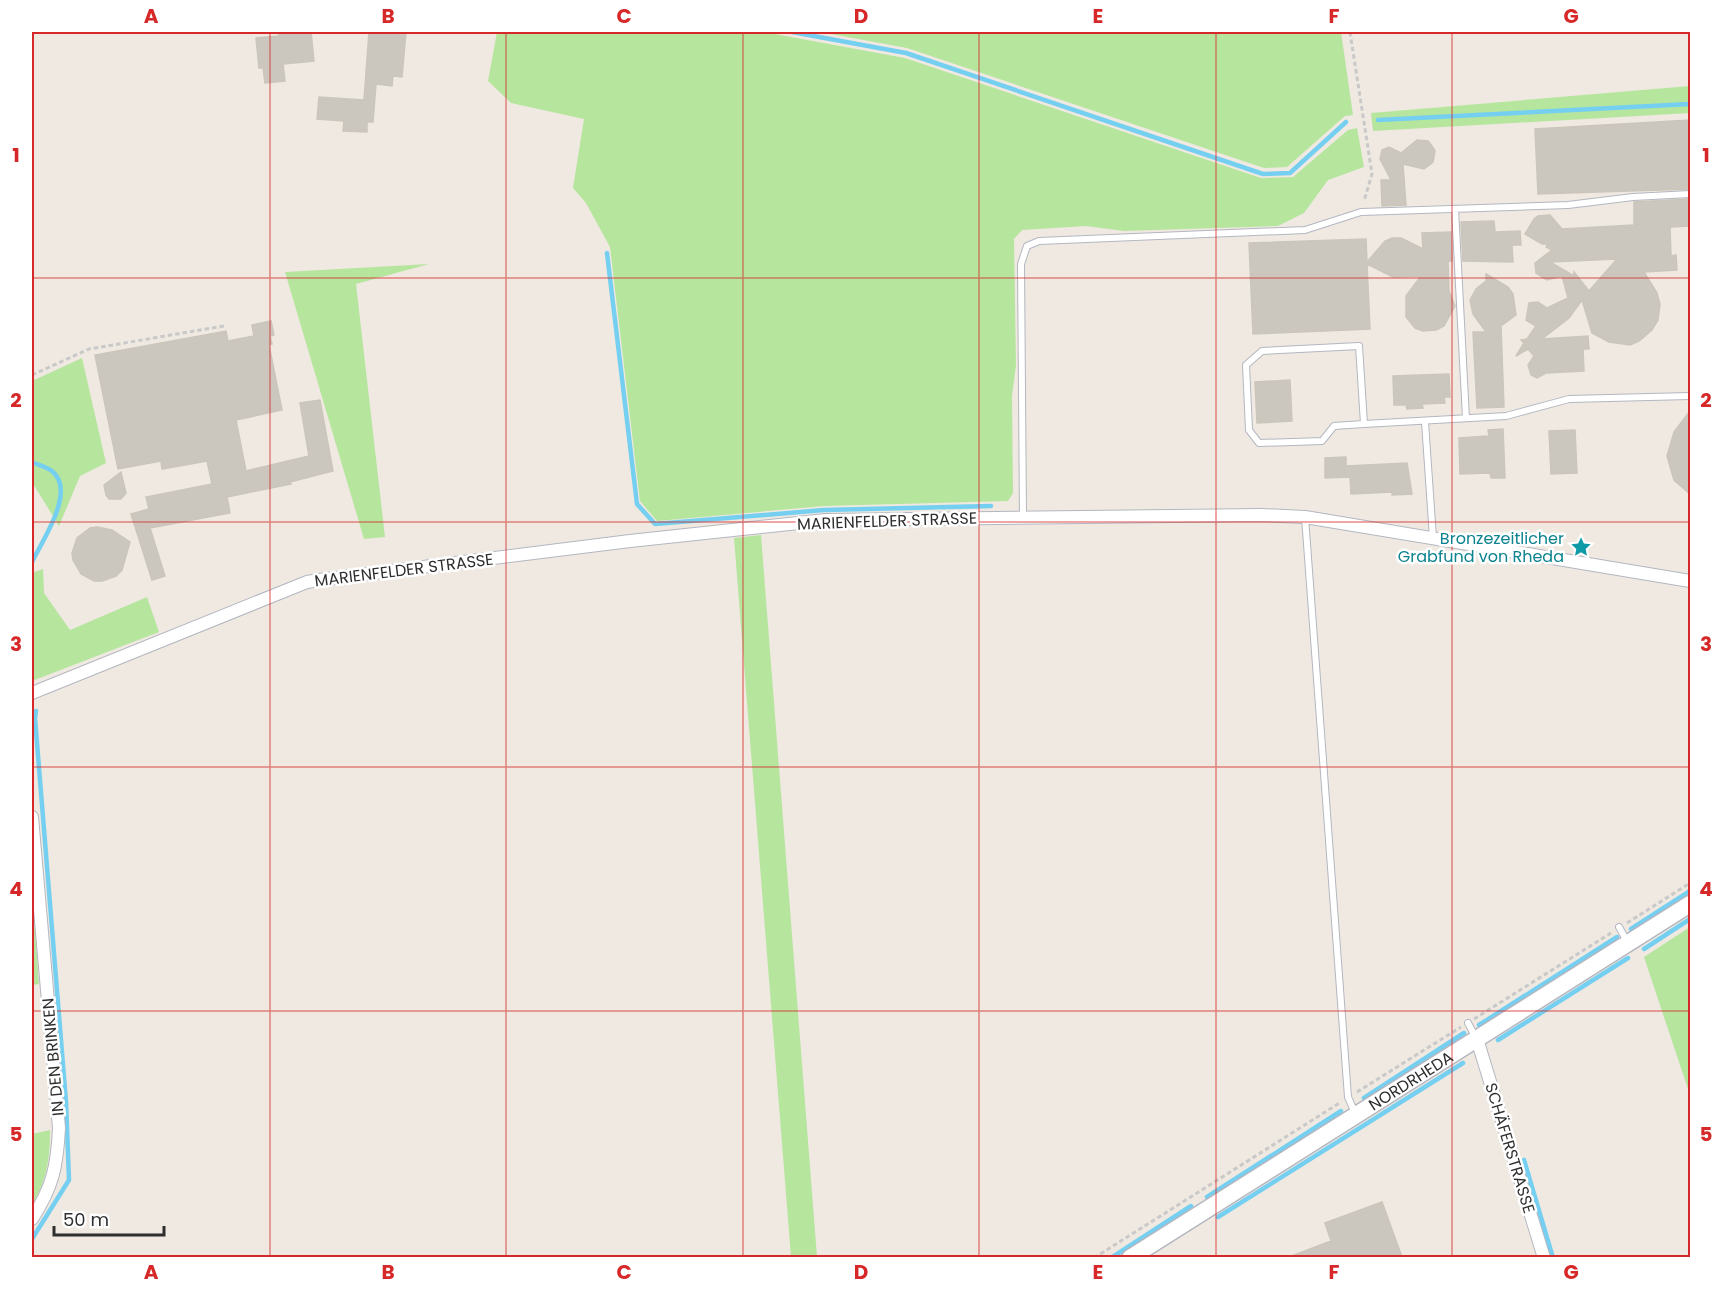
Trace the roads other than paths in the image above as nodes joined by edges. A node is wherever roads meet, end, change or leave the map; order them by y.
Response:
1 (1690, 194) edge
2 (1455, 209) junction
3 (1690, 396) edge
4 (1466, 418) junction
5 (1425, 422) junction
6 (1364, 424) junction
7 (1305, 517) junction
8 (1023, 518) junction
9 (1433, 538) junction
10 (1690, 581) edge
11 (32, 693) edge
12 (32, 817) edge
13 (1690, 904) edge
14 (1619, 927) road end
15 (1628, 943) junction
16 (1468, 1023) road end
17 (1477, 1039) junction
18 (1356, 1114) junction
19 (32, 1219) edge
20 (1130, 1257) edge
21 (1544, 1257) edge

1 - 2 lane
2 - 4 lane
2 - 8 lane
3 - 4 lane
4 - 5 lane
5 - 6 lane
5 - 9 lane
6 - 6 lane
7 - 8 street, MARIENFELDER STRASSE
7 - 9 street, MARIENFELDER STRASSE
7 - 18 lane
8 - 11 street, MARIENFELDER STRASSE
9 - 10 street, MARIENFELDER STRASSE
12 - 19 street, IN DEN BRINKEN
13 - 15 main road, NORDRHEDA
14 - 15 lane
15 - 17 main road, NORDRHEDA
16 - 17 lane
17 - 18 main road, NORDRHEDA
17 - 21 street, SCHÄFERSTRASSE
18 - 20 main road, NORDRHEDA

